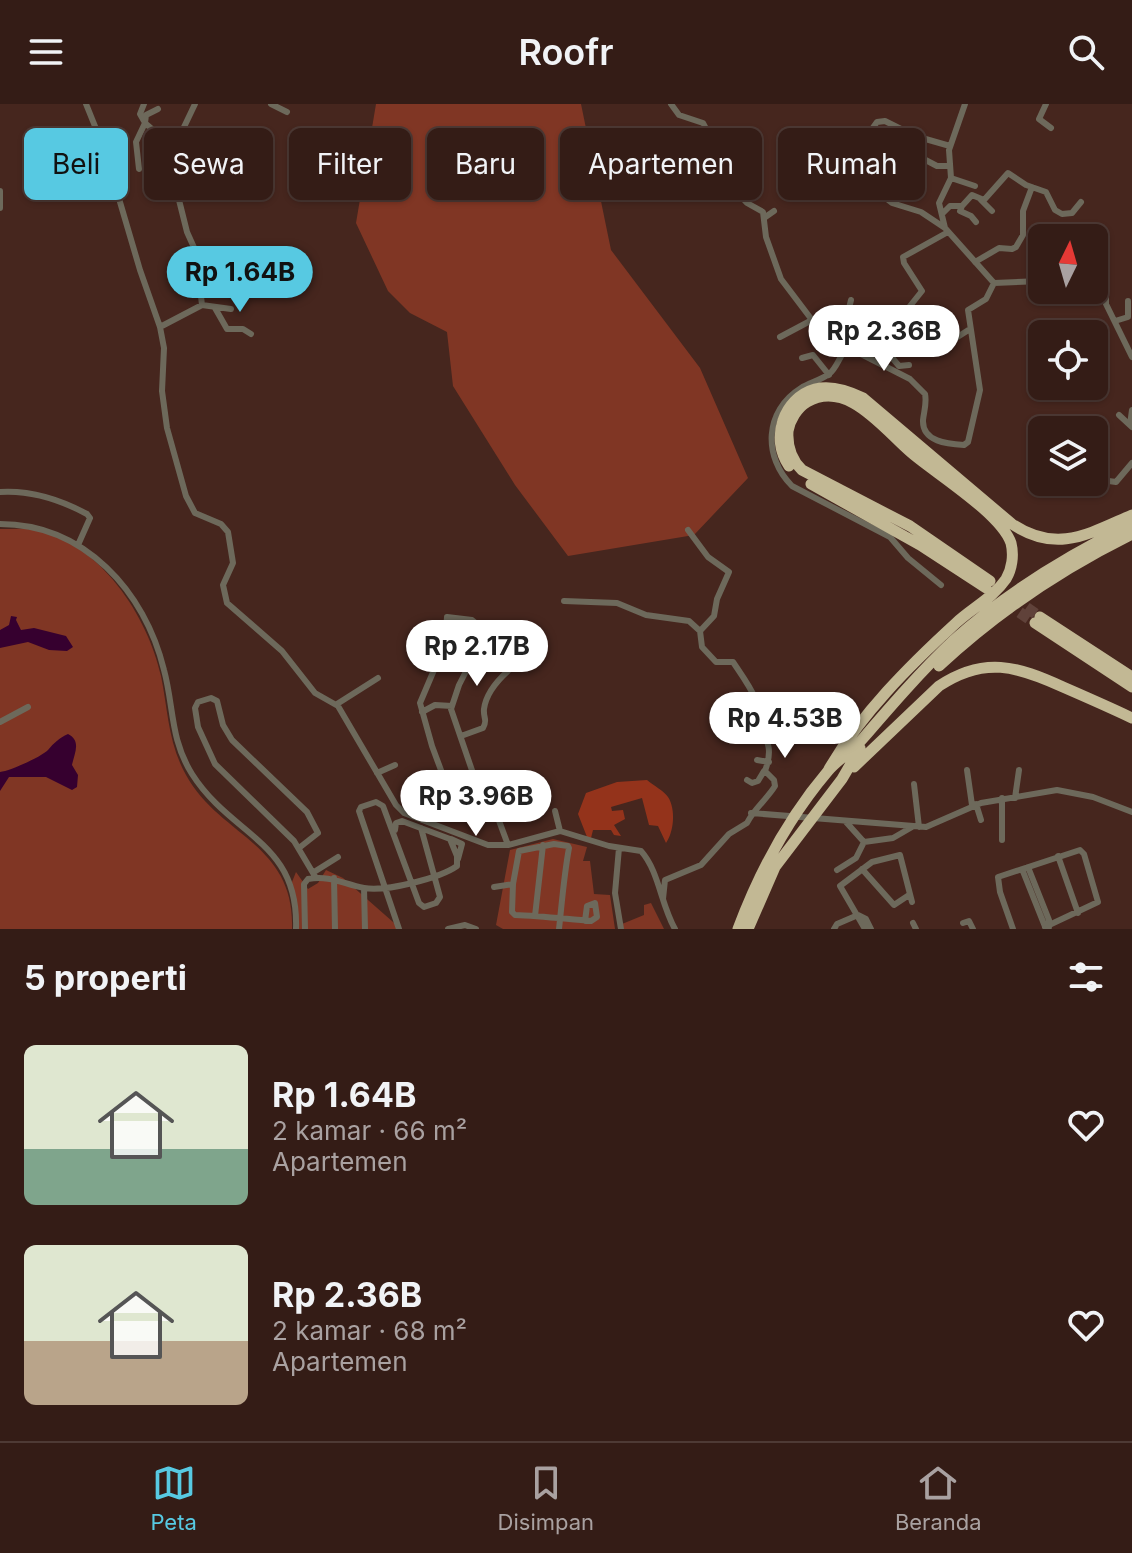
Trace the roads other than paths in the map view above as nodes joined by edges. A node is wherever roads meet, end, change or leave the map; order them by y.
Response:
1 (86, 104) edge
2 (144, 104) edge
3 (195, 104) edge
4 (271, 104) edge
5 (671, 104) edge
6 (965, 104) edge
7 (1046, 104) edge
8 (158, 109) dead end
9 (287, 112) dead end
10 (145, 122) junction
11 (152, 128) edge
12 (184, 128) edge
13 (705, 128) edge
14 (873, 128) edge
15 (898, 128) edge
16 (1051, 128) dead end
17 (925, 140) edge
18 (950, 146) junction
19 (925, 160) edge
20 (950, 166) junction
21 (139, 169) dead end
22 (951, 178) junction
23 (975, 186) dead end
24 (1032, 187) junction
25 (0, 191) edge
26 (180, 200) edge
27 (744, 200) edge
28 (888, 200) edge
29 (981, 200) junction
30 (1081, 202) dead end
31 (962, 206) junction
32 (0, 208) edge
33 (774, 211) dead end
34 (992, 211) dead end
35 (942, 214) junction
36 (764, 218) junction
37 (976, 222) dead end
38 (947, 230) junction
39 (975, 262) junction
40 (1028, 282) edge
41 (994, 283) junction
42 (851, 300) dead end
43 (1128, 301) dead end
44 (1106, 304) edge
45 (202, 305) junction
46 (215, 308) junction
47 (231, 309) dead end
48 (812, 320) junction
49 (1115, 321) junction
50 (160, 327) junction
51 (970, 329) junction
52 (251, 334) dead end
53 (874, 336) junction
54 (780, 337) dead end
55 (858, 338) junction
56 (945, 345) dead end
57 (857, 352) junction
58 (843, 353) junction
59 (1132, 357) edge
60 (802, 358) dead end
61 (909, 365) dead end
62 (829, 375) junction
63 (1132, 410) edge
64 (1119, 415) dead end
65 (1131, 426) edge
66 (1132, 463) edge
67 (1108, 481) edge
68 (0, 492) edge
69 (1132, 515) edge
70 (0, 524) edge
71 (1132, 524) edge
72 (688, 530) dead end
73 (1132, 534) edge
74 (78, 545) junction
75 (941, 585) dead end
76 (564, 601) dead end
77 (966, 628) junction
78 (700, 631) junction
79 (477, 648) junction
80 (1132, 677) edge
81 (378, 678) dead end
82 (1132, 687) edge
83 (901, 691) junction
84 (422, 695) junction
85 (790, 695) dead end
86 (337, 704) junction
87 (435, 705) junction
88 (452, 706) junction
89 (758, 706) junction
90 (28, 707) dead end
91 (422, 712) junction
92 (1132, 718) edge
93 (0, 722) edge
94 (461, 736) junction
95 (757, 760) dead end
96 (769, 762) junction
97 (395, 765) dead end
98 (765, 770) junction
99 (967, 770) dead end
100 (1019, 770) dead end
101 (377, 773) junction
102 (842, 779) junction
103 (747, 780) dead end
104 (914, 784) dead end
105 (477, 785) junction
106 (1002, 798) junction
107 (1015, 798) junction
108 (974, 805) junction
109 (555, 811) dead end
110 (1132, 812) edge
111 (750, 813) junction
112 (764, 816) junction
113 (981, 820) dead end
114 (845, 822) junction
115 (747, 823) junction
116 (915, 827) junction
117 (421, 828) junction
118 (560, 831) junction
119 (395, 833) junction
120 (1002, 840) dead end
121 (864, 842) junction
122 (508, 845) junction
123 (543, 845) junction
124 (299, 848) junction
125 (619, 848) junction
126 (1058, 856) junction
127 (338, 857) dead end
128 (1025, 868) junction
129 (862, 869) junction
130 (837, 870) dead end
131 (315, 875) junction
132 (434, 875) junction
133 (334, 878) junction
134 (414, 882) junction
135 (513, 884) junction
136 (494, 887) dead end
137 (364, 888) junction
138 (385, 889) junction
139 (662, 902) junction
140 (1078, 913) junction
141 (858, 915) junction
142 (535, 916) junction
143 (560, 917) junction
144 (585, 921) dead end
145 (963, 923) dead end
146 (1047, 928) edge
147 (296, 929) edge
148 (305, 929) edge
149 (335, 929) edge
150 (365, 929) edge
151 (399, 929) edge
152 (448, 929) edge
153 (476, 929) edge
154 (559, 929) edge
155 (621, 929) edge
156 (675, 929) edge
157 (738, 929) edge
158 (748, 929) edge
159 (834, 929) edge
160 (868, 929) edge
161 (973, 929) edge
162 (1013, 929) edge

1 - 50 street
2 - 10 street
3 - 12 street
4 - 9 street
5 - 13 street
6 - 18 street
7 - 16 street
8 - 10 street
10 - 11 street
10 - 21 street
14 - 15 street
17 - 18 street
18 - 20 street
19 - 20 street
20 - 22 street
22 - 23 street
22 - 35 street
24 - 29 street
24 - 30 street
24 - 39 street
25 - 32 street
26 - 45 street
27 - 36 street
28 - 38 street
29 - 31 street
29 - 34 street
31 - 35 street
31 - 37 street
33 - 36 street
35 - 38 street
36 - 48 street
38 - 39 street
38 - 53 street
39 - 41 street
40 - 41 street
41 - 51 street
42 - 55 street
43 - 49 street
44 - 49 street
45 - 46 street
45 - 50 street
46 - 47 street
46 - 52 street
48 - 54 street
48 - 58 street
49 - 59 street
50 - 86 street
51 - 56 street
51 - 57 street
53 - 55 street
53 - 61 street
55 - 57 street
57 - 58 street
58 - 62 street
60 - 62 street
62 - 75 street
63 - 65 street
64 - 65 street
66 - 67 street
68 - 74 street
69 - 77 highway
70 - 74 street
71 - 77 highway
72 - 78 street
73 - 77 highway
74 - 147 street
76 - 78 street
77 - 83 highway
77 - 83 highway
78 - 89 street
79 - 84 street
79 - 88 street
79 - 94 street
80 - 82 highway
81 - 86 street
83 - 102 highway
83 - 157 highway
84 - 87 street
84 - 91 street
85 - 89 street
86 - 101 street
87 - 88 street
87 - 91 street
88 - 94 street
89 - 96 street
90 - 93 street
91 - 105 street
92 - 102 highway
94 - 105 street
95 - 96 street
96 - 98 street
97 - 101 street
98 - 103 street
98 - 111 street
99 - 108 street
100 - 107 street
101 - 122 street
102 - 158 highway
104 - 116 street
105 - 122 street
106 - 107 street
106 - 108 street
106 - 120 street
107 - 110 street
108 - 113 street
108 - 116 street
109 - 118 street
111 - 112 street
111 - 115 street
112 - 114 street
112 - 115 street
114 - 116 street
114 - 121 street
115 - 139 street
116 - 121 street
117 - 119 street
117 - 132 street
117 - 132 street
118 - 122 street
118 - 125 street
119 - 134 street
119 - 138 street
121 - 130 street
123 - 135 street
123 - 142 street
123 - 143 street
124 - 124 street
124 - 131 street
125 - 139 street
125 - 155 street
126 - 128 street
126 - 140 street
126 - 140 street
127 - 131 street
128 - 146 street
128 - 162 street
129 - 129 street
129 - 141 street
131 - 133 street
131 - 148 street
132 - 134 street
132 - 134 street
133 - 137 street
133 - 149 street
134 - 138 street
135 - 136 street
135 - 142 street
137 - 138 street
137 - 150 street
138 - 151 street
139 - 156 street
140 - 146 street
141 - 159 street
141 - 160 street
142 - 143 street
143 - 144 street
143 - 154 street
145 - 161 street
152 - 153 street

